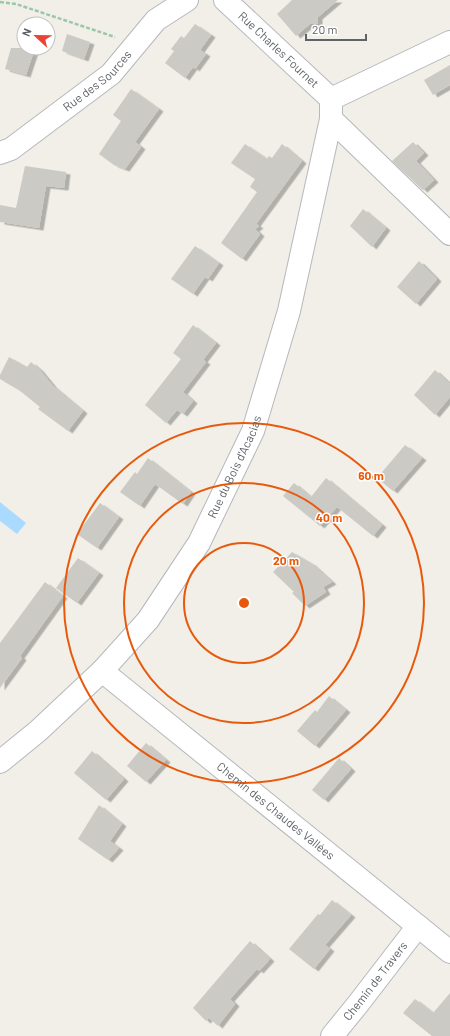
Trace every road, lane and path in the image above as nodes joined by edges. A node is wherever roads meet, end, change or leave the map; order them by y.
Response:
1 (187, 0) edge
2 (225, 0) edge
3 (0, 2) edge
4 (450, 42) edge
5 (136, 44) junction
6 (331, 109) junction
7 (0, 153) edge
8 (450, 234) edge
9 (102, 671) junction
10 (0, 762) edge
11 (418, 926) junction
12 (450, 952) edge
13 (332, 1036) edge

1 - 5 street, Rue des Sources
2 - 6 street, Rue Charles Fournet
3 - 5 path
4 - 6 street
5 - 7 street, Rue des Sources
6 - 8 street, Rue Charles Fournet
6 - 9 street, Rue du Bois d'Acacias
9 - 10 street, Rue du Bois d'Acacias
9 - 11 street, Chemin des Chaudes Vallées
11 - 12 street, Chemin des Chaudes Vallées
11 - 13 street, Chemin de Travers

